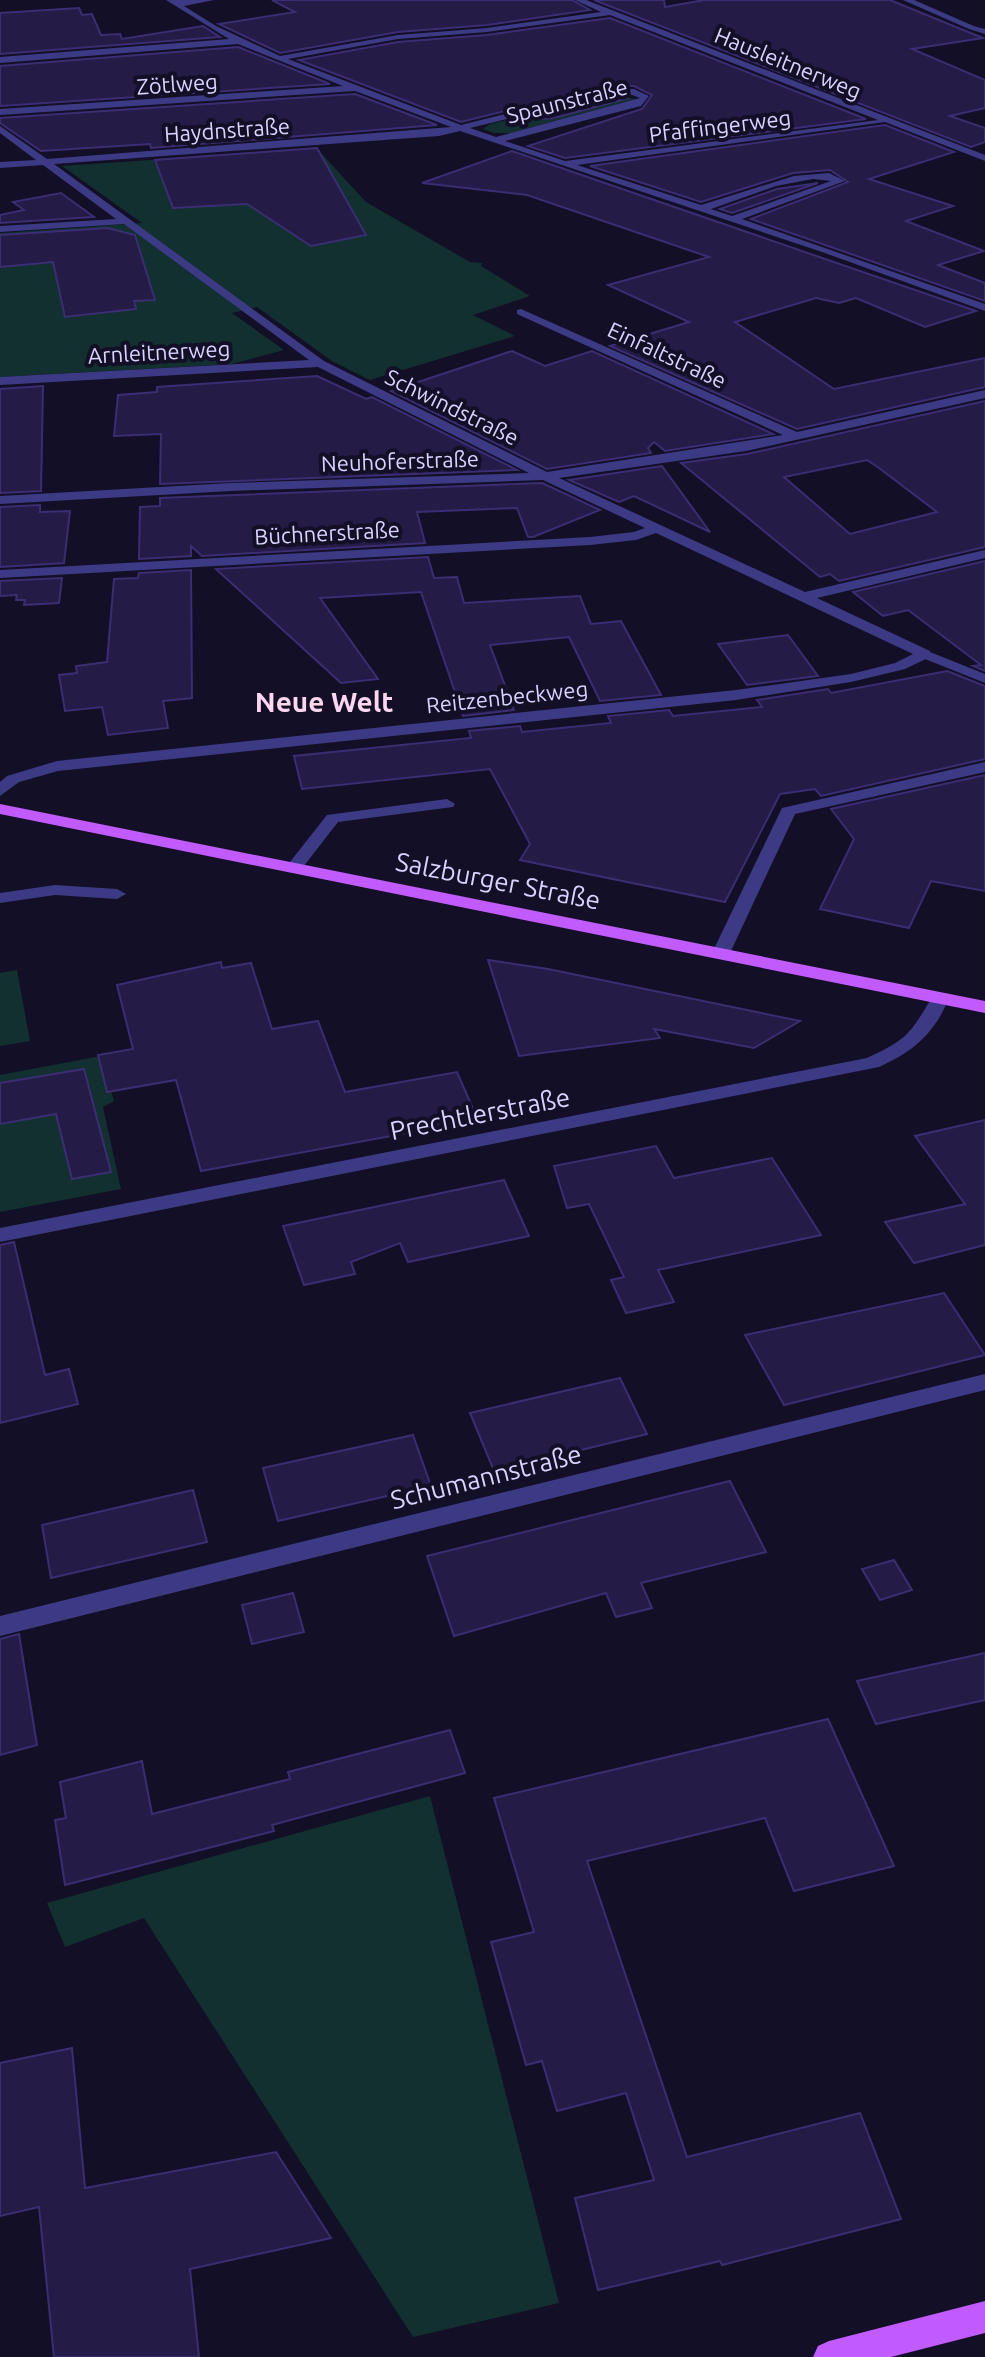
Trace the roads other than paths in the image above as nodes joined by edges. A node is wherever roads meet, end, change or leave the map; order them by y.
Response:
1 (210, 0) edge
2 (579, 0) edge
3 (907, 0) edge
4 (173, 2) edge
5 (612, 12) junction
6 (985, 32) edge
7 (241, 41) junction
8 (279, 58) junction
9 (0, 60) edge
10 (355, 88) junction
11 (0, 112) edge
12 (885, 121) junction
13 (457, 128) junction
14 (0, 129) edge
15 (492, 141) junction
16 (985, 158) edge
17 (44, 162) junction
18 (0, 165) edge
19 (560, 165) junction
20 (700, 209) junction
21 (732, 219) junction
22 (125, 221) junction
23 (0, 229) edge
24 (985, 308) edge
25 (521, 312) dead end
26 (320, 363) junction
27 (0, 381) edge
28 (985, 394) edge
29 (795, 436) junction
30 (545, 476) junction
31 (0, 500) edge
32 (656, 528) junction
33 (985, 554) edge
34 (0, 574) edge
35 (803, 597) junction
36 (925, 654) junction
37 (985, 679) edge
38 (985, 767) edge
39 (0, 791) edge
40 (447, 804) dead end
41 (0, 809) edge
42 (294, 867) junction
43 (117, 894) dead end
44 (0, 898) edge
45 (721, 953) junction
46 (940, 998) junction
47 (985, 1007) edge
48 (0, 1235) edge
49 (985, 1382) edge
50 (0, 1626) edge
51 (985, 2317) edge
52 (829, 2357) edge

1 - 4 street
2 - 5 street, Hausleitnerweg
3 - 6 street
4 - 7 street, Spaunstraße
5 - 8 street
5 - 12 street, Hausleitnerweg
7 - 8 street, Spaunstraße
7 - 9 street, Spaunstraße
8 - 10 street, Spaunstraße
10 - 11 street, Zötlweg
10 - 13 street, Spaunstraße
12 - 16 street, Hausleitnerweg
12 - 19 street, Pfaffingerweg
13 - 15 street, Spaunstraße
13 - 15 street, Spaunstraße
13 - 17 street, Haydnstraße
14 - 17 street, Schwindstraße
15 - 19 street, Spaunstraße
17 - 18 street, Haydnstraße
17 - 22 street, Schwindstraße
19 - 20 street, Spaunstraße
20 - 21 street, Spaunstraße
20 - 21 street
21 - 24 street, Spaunstraße
22 - 23 street
22 - 26 street, Schwindstraße
25 - 29 street, Einfaltstraße
26 - 27 street, Arnleitnerweg
26 - 30 street, Schwindstraße
28 - 29 street, Neuhoferstraße
29 - 30 street, Neuhoferstraße
30 - 31 street, Neuhoferstraße
30 - 32 street, Schwindstraße
32 - 34 street, Büchnerstraße
32 - 35 street, Schwindstraße
33 - 35 street
35 - 36 street, Schwindstraße
36 - 37 street, Schwindstraße
36 - 39 street, Reitzenbeckweg
38 - 45 street
40 - 42 street
41 - 42 main road, Salzburger Straße
42 - 45 main road, Salzburger Straße
43 - 44 street
45 - 46 main road, Salzburger Straße
46 - 47 main road, Salzburger Straße
46 - 48 street, Prechtlerstraße
49 - 50 street, Schumannstraße
51 - 52 main road

